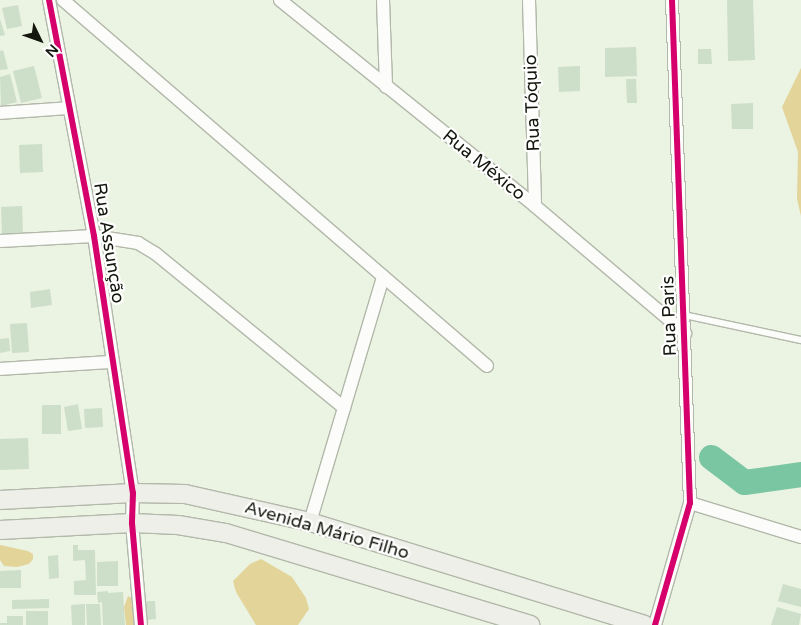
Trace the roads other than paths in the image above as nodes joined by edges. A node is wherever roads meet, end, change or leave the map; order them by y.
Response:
1 (49, 0) edge
2 (63, 0) edge
3 (280, 0) edge
4 (383, 0) edge
5 (529, 0) edge
6 (672, 0) edge
7 (386, 87) junction
8 (69, 108) junction
9 (0, 113) edge
10 (535, 206) junction
11 (94, 236) junction
12 (0, 241) edge
13 (382, 277) junction
14 (684, 315) junction
15 (685, 333) junction
16 (801, 340) edge
17 (112, 362) junction
18 (488, 366) dead end
19 (0, 369) edge
20 (344, 408) junction
21 (133, 493) junction
22 (0, 500) edge
23 (690, 503) junction
24 (310, 522) junction
25 (132, 523) junction
26 (0, 530) edge
27 (801, 537) edge
28 (141, 625) edge
29 (530, 625) edge
30 (644, 625) edge
31 (655, 625) edge

1 - 8 street, Rua Assunção
2 - 13 street
3 - 7 street, Rua México
4 - 7 street
5 - 10 street, Rua Tóquio
6 - 14 street, Rua Paris
7 - 10 street, Rua México
8 - 9 street
8 - 11 street, Rua Assunção
10 - 15 street, Rua México
11 - 12 street
11 - 17 street, Rua Assunção
11 - 20 street
13 - 18 street
13 - 20 street
14 - 15 street, Rua Paris
14 - 16 lane
15 - 23 street, Rua Paris
17 - 19 street
17 - 21 street, Rua Assunção
20 - 24 street
21 - 22 main road, Avenida Mário Filho
21 - 24 main road, Avenida Mário Filho
21 - 25 street, Rua Assunção
23 - 27 street
23 - 31 street, Rua Paris
24 - 30 main road, Avenida Mário Filho
25 - 26 main road, Avenida Mário Filho
25 - 28 street, Rua Assunção
25 - 29 main road, Avenida Mário Filho

